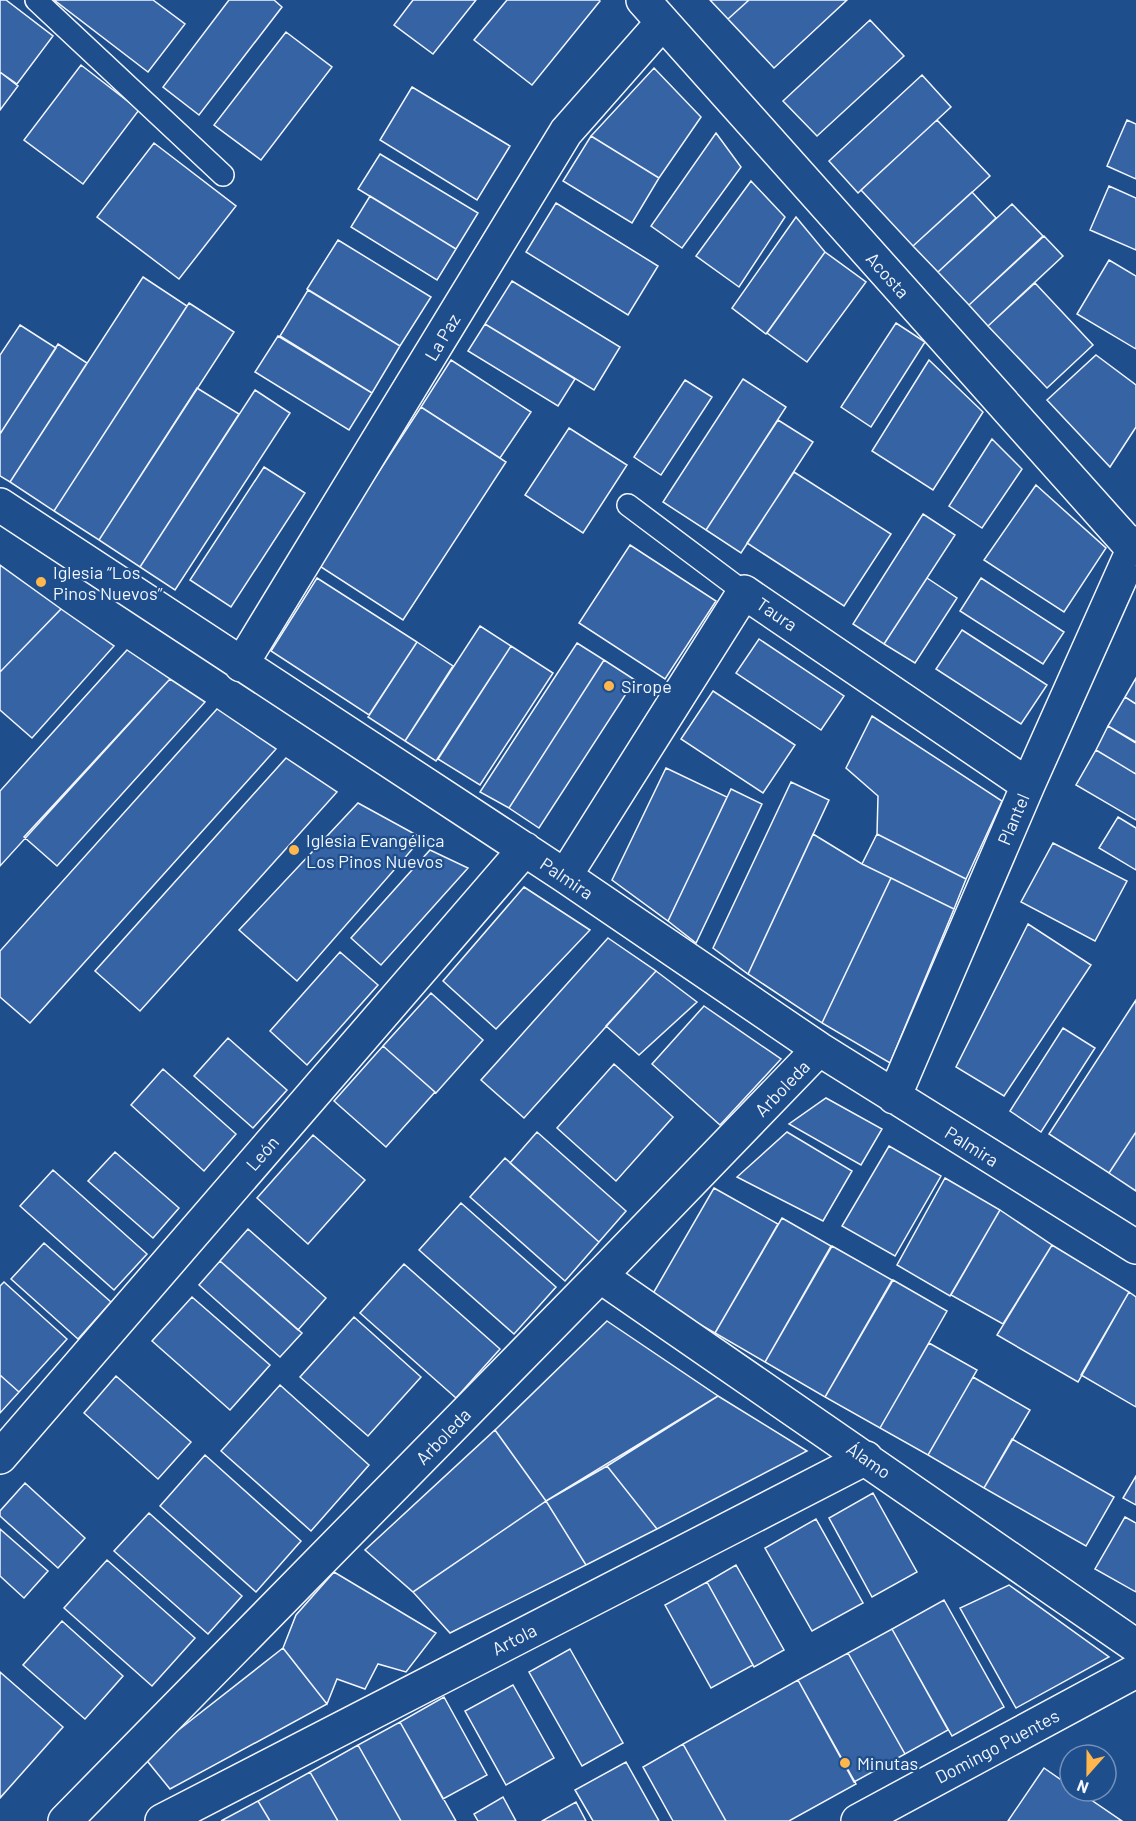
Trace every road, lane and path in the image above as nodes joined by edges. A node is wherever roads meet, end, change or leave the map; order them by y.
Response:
1 (36, 0) edge
2 (652, 11) edge
3 (223, 175) dead end
4 (628, 505) dead end
5 (0, 506) edge
6 (1135, 546) edge
7 (744, 592) junction
8 (241, 665) junction
9 (1028, 785) junction
10 (525, 849) junction
11 (565, 876) junction
12 (819, 1049) junction
13 (894, 1097) junction
14 (1136, 1247) edge
15 (600, 1276) junction
16 (0, 1457) edge
17 (866, 1458) junction
18 (1136, 1646) edge
19 (1136, 1671) edge
20 (65, 1821) edge
21 (162, 1821) edge
22 (858, 1821) edge

1 - 3 lane
2 - 6 street, Acosta
2 - 8 street, La Paz
4 - 7 lane
5 - 8 street, Palmira
6 - 9 street, Plantel
7 - 9 street, Taura
7 - 11 street, Taura
8 - 10 street, Palmira
9 - 13 street, Plantel
10 - 11 street, Palmira
10 - 16 street, León
11 - 12 street, Palmira
12 - 13 street, Palmira
12 - 15 street, Arboleda
13 - 14 street, Palmira
15 - 17 street, Álamo
15 - 20 street, Arboleda
17 - 18 street, Álamo
17 - 21 street, Artola
19 - 22 street, Domingo Puentes

